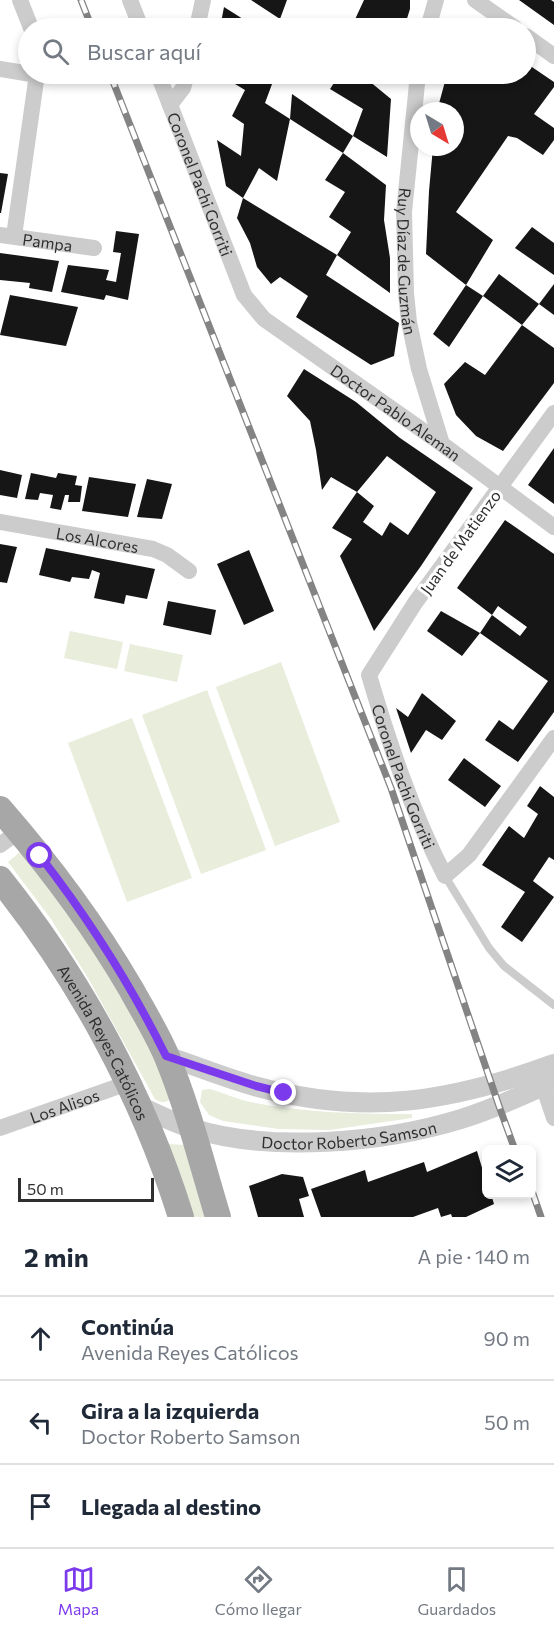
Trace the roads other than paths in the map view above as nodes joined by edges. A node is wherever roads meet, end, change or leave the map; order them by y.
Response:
1 (20, 0) edge
2 (130, 0) edge
3 (203, 0) edge
4 (436, 0) edge
5 (475, 0) edge
6 (27, 18) edge
7 (137, 18) edge
8 (199, 18) edge
9 (431, 18) edge
10 (501, 18) edge
11 (536, 44) edge
12 (554, 56) edge
13 (0, 69) edge
14 (18, 71) edge
15 (35, 84) edge
16 (162, 84) edge
17 (184, 84) edge
18 (417, 84) edge
19 (170, 105) junction
20 (7, 235) edge
21 (94, 248) dead end
22 (244, 295) joint
23 (554, 413) edge
24 (442, 444) junction
25 (500, 488) junction
26 (0, 522) edge
27 (554, 528) edge
28 (189, 571) dead end
29 (369, 675) joint
30 (554, 738) edge
31 (0, 809) edge
32 (10, 838) edge
33 (445, 876) junction
34 (0, 879) edge
35 (554, 1005) edge
36 (166, 1056) junction
37 (549, 1071) edge
38 (128, 1083) junction
39 (141, 1107) junction
40 (554, 1118) edge
41 (0, 1128) edge
42 (191, 1128) junction
43 (181, 1217) edge
44 (218, 1217) edge

1 - 6 street
2 - 7 street
3 - 8 street
4 - 9 street
5 - 10 street
11 - 12 street
13 - 14 street
15 - 20 street
16 - 19 street, Coronel Pachi Gorriti
17 - 19 street
18 - 24 street, Ruy Díaz de Guzmán
19 - 22 street, Coronel Pachi Gorriti
20 - 21 street, Pampa
22 - 24 street, Doctor Pablo Aleman
23 - 25 street, Juan de Matienzo
24 - 25 street, Doctor Pablo Aleman
25 - 27 street, Doctor Pablo Aleman
25 - 29 street, Juan de Matienzo
26 - 28 street, Los Alcores
29 - 33 street, Coronel Pachi Gorriti
30 - 33 street
31 - 32 main road
32 - 36 main road
33 - 35 lane
34 - 38 main road, Avenida Reyes Católicos
36 - 37 street, Doctor Roberto Samson
36 - 42 main road
37 - 40 street
37 - 42 street, Doctor Roberto Samson
38 - 39 main road, Avenida Reyes Católicos
38 - 41 street, Los Alisos
39 - 42 street, Doctor Roberto Samson
39 - 43 main road, Avenida Reyes Católicos
42 - 44 main road

